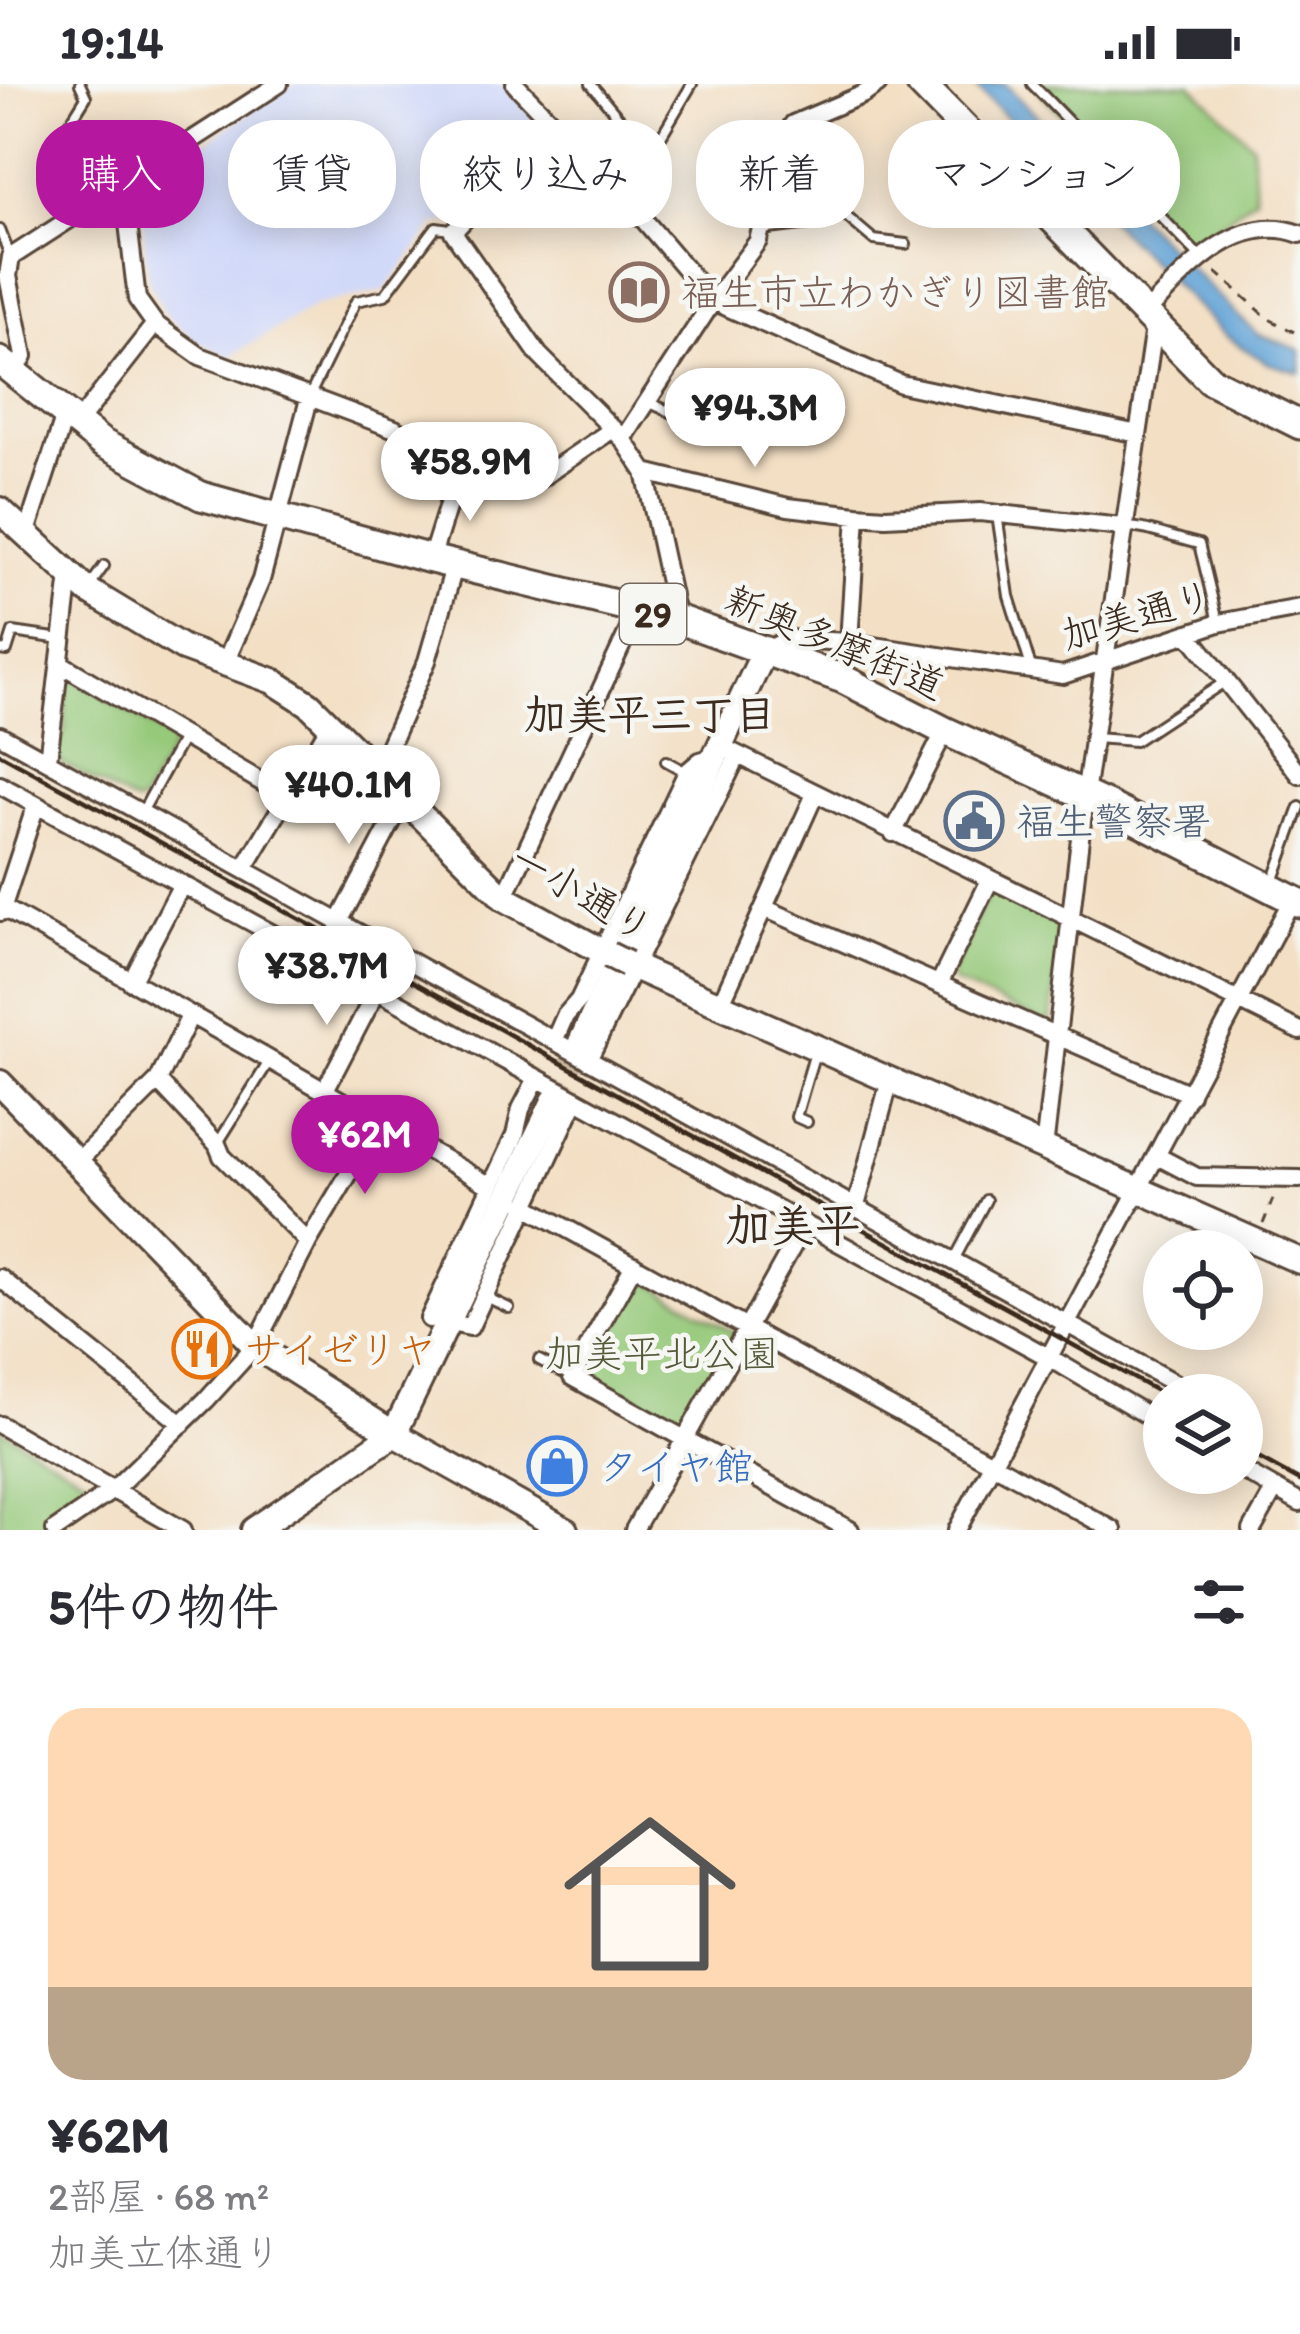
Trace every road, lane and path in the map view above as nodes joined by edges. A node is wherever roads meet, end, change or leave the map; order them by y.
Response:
1 (80, 84) edge
2 (515, 84) edge
3 (591, 84) edge
4 (692, 84) edge
5 (878, 84) edge
6 (921, 84) edge
7 (1032, 84) edge
8 (269, 86) edge
9 (72, 120) edge
10 (551, 120) edge
11 (621, 120) edge
12 (671, 120) edge
13 (204, 130) edge
14 (56, 228) edge
15 (128, 228) edge
16 (457, 228) edge
17 (651, 228) edge
18 (0, 230) edge
19 (761, 230) junction
20 (453, 232) junction
21 (1300, 234) edge
22 (906, 244) dead end
23 (11, 257) junction
24 (1197, 261) junction
25 (712, 301) junction
26 (1150, 316) junction
27 (155, 324) junction
28 (1300, 335) edge
29 (7, 367) edge
30 (309, 399) junction
31 (650, 403) junction
32 (70, 420) junction
33 (1300, 425) edge
34 (618, 434) junction
35 (1138, 434) junction
36 (728, 437) dead end
37 (645, 472) junction
38 (458, 473) junction
39 (0, 510) edge
40 (997, 514) junction
41 (857, 515) junction
42 (276, 516) junction
43 (1122, 527) junction
44 (27, 532) junction
45 (443, 562) junction
46 (104, 566) dead end
47 (79, 582) junction
48 (1300, 608) edge
49 (638, 610) junction
50 (677, 620) junction
51 (1219, 623) junction
52 (1188, 633) junction
53 (62, 639) junction
54 (849, 642) junction
55 (0, 650) edge
56 (764, 652) junction
57 (225, 662) junction
58 (1105, 663) junction
59 (61, 664) junction
60 (1031, 669) junction
61 (843, 679) junction
62 (1223, 682) junction
63 (331, 724) junction
64 (944, 731) junction
65 (0, 735) edge
66 (184, 736) junction
67 (1094, 738) junction
68 (48, 760) junction
69 (715, 760) junction
70 (667, 761) dead end
71 (379, 771) junction
72 (1300, 775) edge
73 (0, 785) edge
74 (815, 794) junction
75 (1085, 794) junction
76 (287, 797) junction
77 (404, 799) junction
78 (35, 805) junction
79 (1300, 807) edge
80 (142, 812) junction
81 (893, 833) junction
82 (244, 869) junction
83 (990, 880) junction
84 (181, 886) junction
85 (1288, 897) edge
86 (504, 898) junction
87 (764, 908) junction
88 (1, 910) edge
89 (340, 920) junction
90 (1070, 920) junction
91 (618, 959) junction
92 (131, 982) junction
93 (939, 984) junction
94 (376, 990) junction
95 (1239, 1001) junction
96 (720, 1005) junction
97 (190, 1016) junction
98 (1300, 1031) edge
99 (1057, 1036) junction
100 (554, 1041) junction
101 (816, 1048) junction
102 (585, 1051) junction
103 (271, 1058) junction
104 (536, 1080) junction
105 (890, 1080) junction
106 (158, 1081) junction
107 (0, 1083) edge
108 (325, 1090) junction
109 (1190, 1094) junction
110 (564, 1101) junction
111 (807, 1122) dead end
112 (378, 1125) junction
113 (217, 1144) junction
114 (1044, 1149) junction
115 (1157, 1156) junction
116 (76, 1163) junction
117 (1300, 1179) edge
118 (1280, 1182) junction
119 (489, 1185) junction
120 (1139, 1190) junction
121 (986, 1200) dead end
122 (524, 1205) junction
123 (856, 1206) junction
124 (805, 1224) junction
125 (1229, 1230) edge
126 (1261, 1230) edge
127 (308, 1242) junction
128 (1263, 1245) edge
129 (954, 1260) junction
130 (1300, 1262) edge
131 (634, 1265) junction
132 (0, 1278) edge
133 (484, 1296) junction
134 (509, 1308) dead end
135 (1069, 1322) junction
136 (447, 1323) junction
137 (747, 1328) junction
138 (255, 1346) junction
139 (1050, 1358) junction
140 (539, 1360) dead end
141 (1159, 1374) edge
142 (572, 1377) junction
143 (1143, 1413) edge
144 (182, 1424) junction
145 (0, 1425) edge
146 (394, 1434) junction
147 (685, 1439) junction
148 (993, 1463) junction
149 (1263, 1482) edge
150 (1275, 1489) junction
151 (113, 1490) junction
152 (1300, 1503) edge
153 (55, 1530) edge
154 (183, 1530) edge
155 (254, 1530) edge
156 (565, 1530) edge
157 (634, 1530) edge
158 (850, 1530) edge
159 (957, 1530) edge
160 (1113, 1530) edge
161 (1252, 1530) edge

1 - 9 lane
2 - 10 street
3 - 11 lane
4 - 12 lane
5 - 19 street
6 - 26 main road
7 - 24 lane
8 - 13 street
14 - 23 street
15 - 27 street
16 - 20 street
17 - 25 street
18 - 23 lane
19 - 22 lane
19 - 25 street
20 - 30 lane
20 - 34 street
21 - 24 street
23 - 29 street
24 - 26 street
24 - 28 path
25 - 31 street
25 - 35 street
26 - 33 main road
26 - 35 street
27 - 30 street
27 - 32 street
29 - 32 main road, 新奥多摩街道 / 29
30 - 38 street
30 - 42 street
31 - 34 street
31 - 36 lane
32 - 42 main road, 新奥多摩街道 / 29
32 - 44 street
34 - 37 street
34 - 38 street
35 - 43 street
37 - 41 street
37 - 50 street
38 - 45 street
39 - 44 street, 一小通り
40 - 41 street
40 - 43 street
40 - 60 lane
41 - 54 street
42 - 45 main road, 新奥多摩街道 / 29
42 - 57 street
43 - 51 lane
43 - 58 street
44 - 47 street, 一小通り
45 - 49 main road, 新奥多摩街道 / 29
45 - 71 street
46 - 47 lane
47 - 53 street
47 - 57 street, 一小通り
48 - 51 street, 加美通り
49 - 50 main road, 新奥多摩街道 / 29
49 - 86 street
50 - 56 main road, 新奥多摩街道 / 29
51 - 52 street, 加美通り
52 - 58 street, 加美通り
52 - 62 street
53 - 55 lane
53 - 59 street
54 - 56 street, 加美通り
54 - 60 street, 加美通り
54 - 61 street
56 - 61 main road, 新奥多摩街道 / 29
56 - 69 street
57 - 63 street, 一小通り
58 - 60 street, 加美通り
58 - 67 street
59 - 66 street
59 - 68 street
61 - 64 main road, 新奥多摩街道 / 29
62 - 67 lane
62 - 72 street
63 - 71 street, 一小通り
63 - 76 street
64 - 75 main road, 新奥多摩街道 / 29
64 - 81 street
65 - 68 street
66 - 76 street
66 - 80 lane
67 - 75 street
68 - 80 street
69 - 70 lane
69 - 74 street
69 - 91 street
69 - 91 street
69 - 102 street
71 - 77 street, 一小通り
73 - 78 street
74 - 81 street
74 - 87 street
75 - 85 main road, 新奥多摩街道 / 29
75 - 90 street
76 - 82 street
77 - 86 street, 一小通り
77 - 89 street
78 - 84 street
78 - 88 street
79 - 85 lane
80 - 82 street
81 - 83 street
82 - 89 street
83 - 90 street
83 - 93 street
84 - 92 street
84 - 94 street
85 - 95 street
86 - 91 street, 一小通り
87 - 93 street
87 - 96 street
88 - 92 street
89 - 100 street
90 - 95 street
90 - 99 street
91 - 96 street, 一小通り
91 - 100 street
91 - 102 street
92 - 97 street
93 - 99 street
94 - 104 street
94 - 108 street
95 - 98 street
95 - 109 street
96 - 101 street, 一小通り
97 - 103 street
97 - 106 street
99 - 109 street
99 - 114 street
100 - 102 street
101 - 105 street, 一小通り
101 - 111 lane
102 - 123 street
103 - 108 street
103 - 113 lane
104 - 110 street
104 - 119 street
105 - 114 street, 一小通り
105 - 123 street
106 - 113 street
106 - 116 street
107 - 116 street
108 - 112 street
109 - 115 street
110 - 122 street
110 - 124 street
110 - 136 street
112 - 119 street
112 - 127 street
113 - 127 street
114 - 120 street, 一小通り
115 - 118 street
115 - 120 street
116 - 138 street
117 - 118 street
118 - 126 path
119 - 136 street
120 - 125 street, 一小通り
120 - 135 street
121 - 129 lane
122 - 131 street
122 - 133 street
123 - 129 street
124 - 137 street
124 - 139 street
127 - 138 street
128 - 130 street, 一小通り
129 - 135 street
131 - 137 street
131 - 142 street
132 - 144 street
133 - 134 lane
133 - 136 street
135 - 139 street
135 - 141 street
136 - 146 street
137 - 147 street
137 - 148 street
138 - 144 street
138 - 146 street
139 - 143 street
139 - 148 street
140 - 142 lane
142 - 147 street
144 - 151 street
145 - 151 street
146 - 155 street
146 - 156 street
147 - 157 street
147 - 158 street
148 - 159 street
148 - 160 street
149 - 150 street
150 - 152 street
150 - 161 street
151 - 153 street
151 - 154 street

